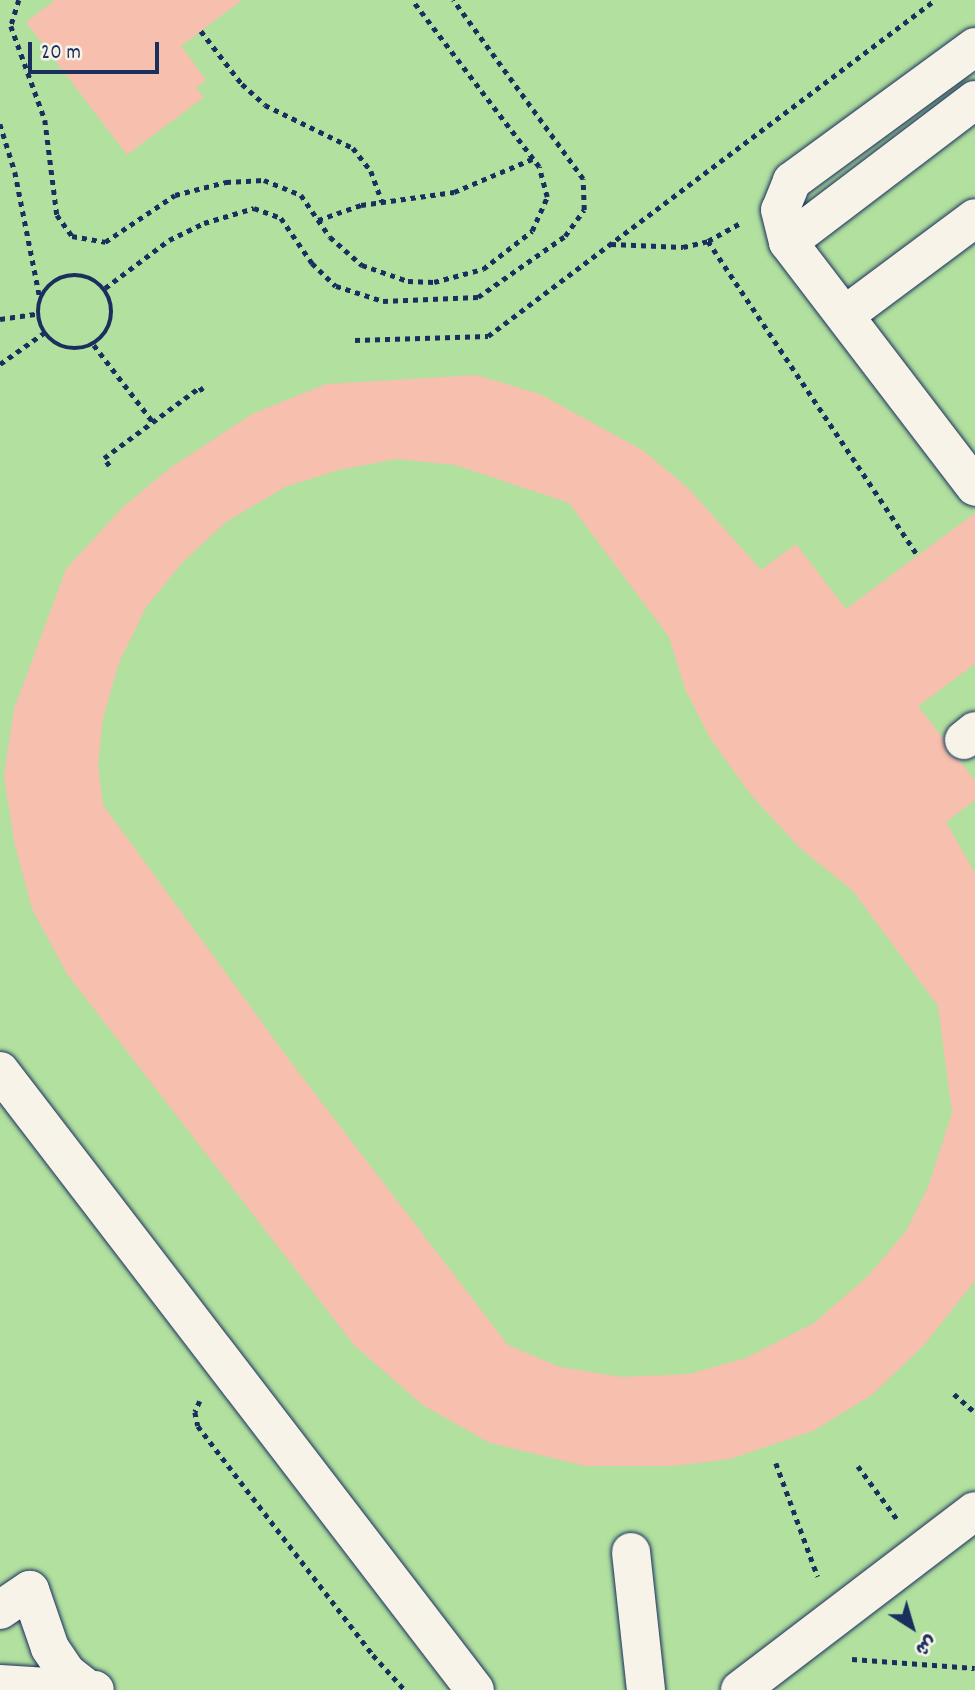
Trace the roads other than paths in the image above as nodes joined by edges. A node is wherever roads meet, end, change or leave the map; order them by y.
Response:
1 (975, 47) edge
2 (975, 100) edge
3 (975, 218) edge
4 (788, 242) junction
5 (845, 315) junction
6 (975, 487) edge
7 (0, 1071) edge
8 (975, 1511) edge
9 (631, 1552) dead end
10 (0, 1610) edge
11 (0, 1684) edge
12 (89, 1690) edge
13 (95, 1690) edge
14 (475, 1690) edge
15 (646, 1690) edge
16 (740, 1690) edge

1 - 4 lane
2 - 4 lane
3 - 5 lane
4 - 5 lane
5 - 6 lane
7 - 14 lane
8 - 16 lane
9 - 15 lane
10 - 12 lane
11 - 12 lane
12 - 13 lane

